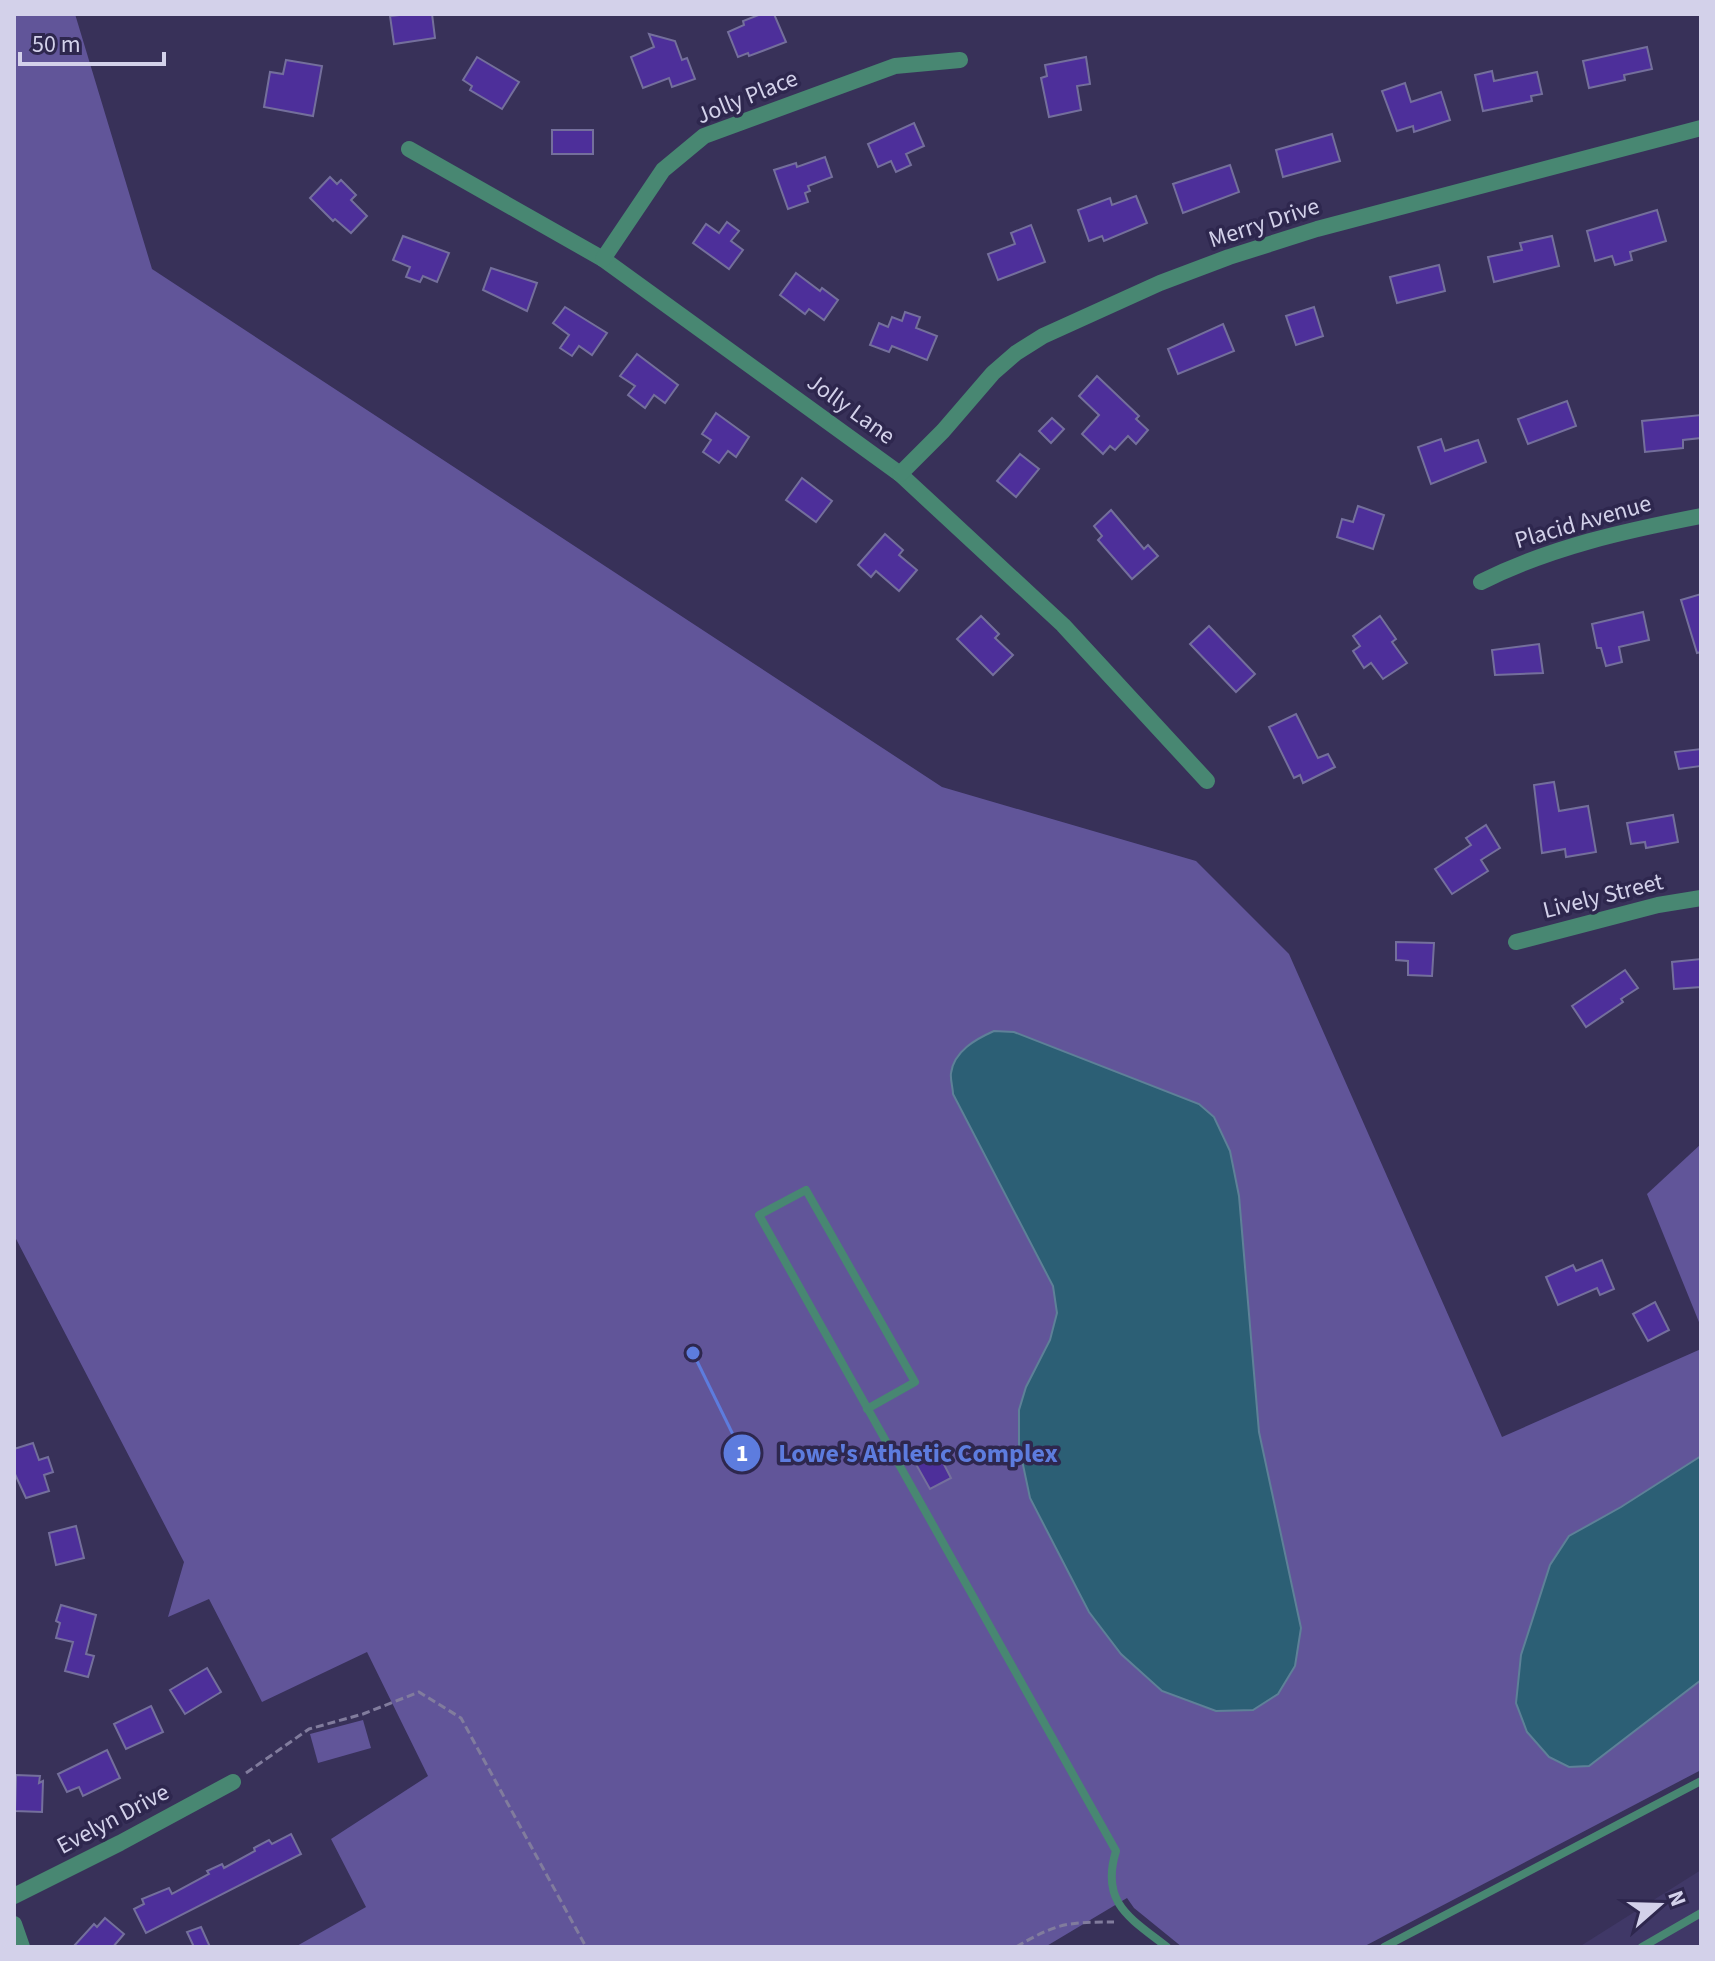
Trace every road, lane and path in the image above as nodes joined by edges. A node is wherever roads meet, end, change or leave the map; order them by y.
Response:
1 (960, 60) dead end
2 (1701, 128) edge
3 (409, 149) dead end
4 (603, 259) junction
5 (900, 474) junction
6 (1701, 516) edge
7 (1481, 582) dead end
8 (1207, 781) dead end
9 (1701, 898) edge
10 (1516, 942) dead end
11 (867, 1409) junction
12 (1701, 1781) edge
13 (233, 1782) joint
14 (14, 1896) edge
15 (1701, 1913) edge
16 (1136, 1922) junction
17 (14, 1924) edge
18 (22, 1947) edge
19 (586, 1947) edge
20 (1016, 1947) edge
21 (1167, 1947) edge
22 (1384, 1947) edge
23 (1642, 1947) edge

1 - 4 street, Jolly Place
2 - 5 street, Merry Drive
3 - 4 street, Jolly Lane
4 - 5 street, Jolly Lane
5 - 8 street, Jolly Lane
6 - 7 street, Placid Avenue
9 - 10 street, Lively Street
11 - 11 lane
11 - 16 lane
12 - 22 lane
13 - 14 street, Evelyn Drive
13 - 19 path
15 - 23 lane
16 - 20 path
16 - 21 lane
17 - 18 street

